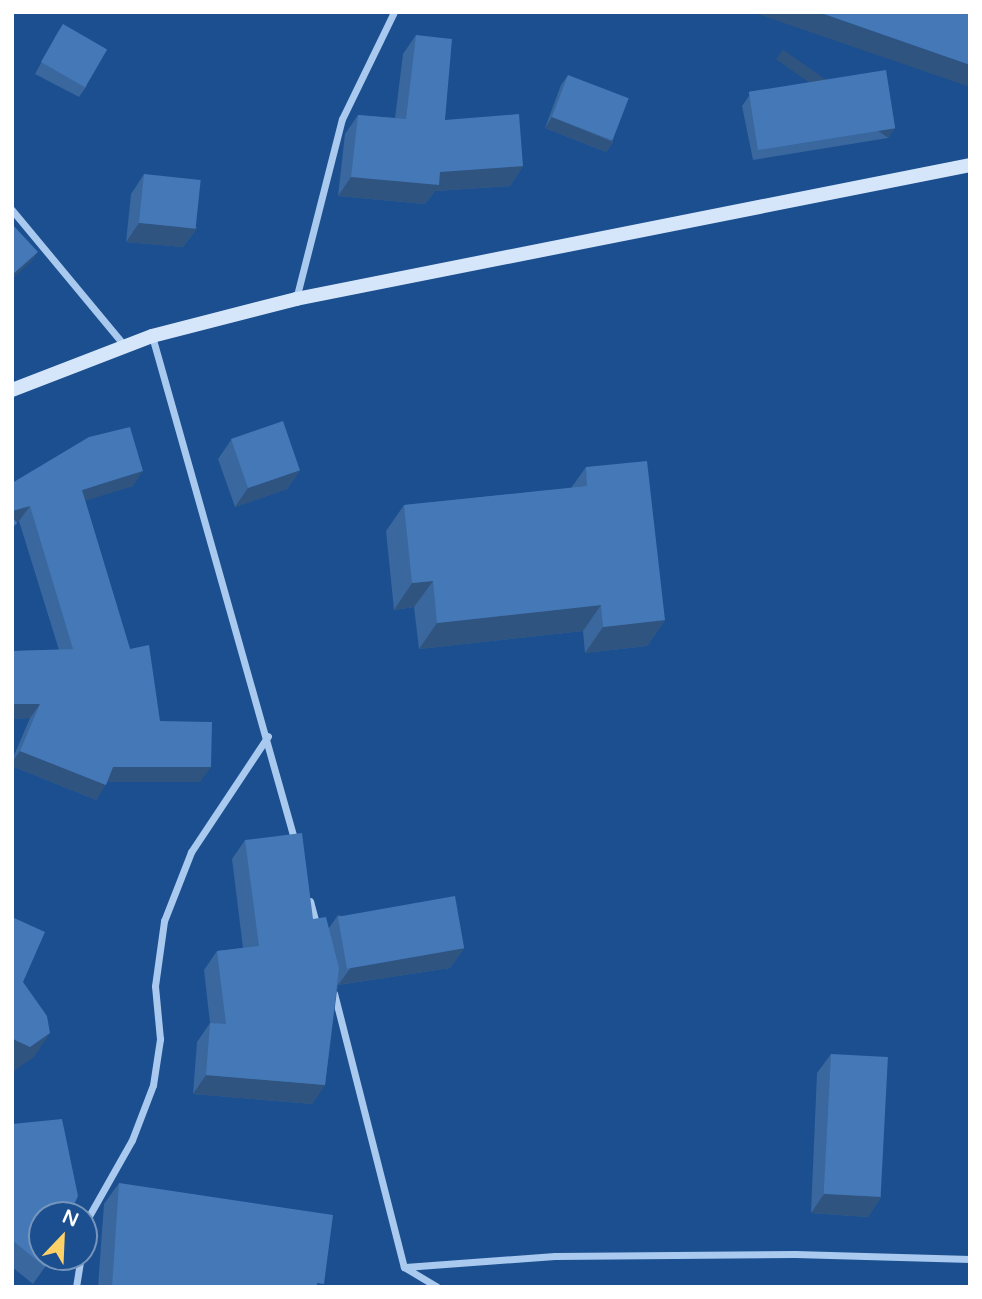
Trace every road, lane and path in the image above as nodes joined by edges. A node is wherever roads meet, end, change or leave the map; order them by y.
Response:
1 (394, 12) edge
2 (970, 165) edge
3 (12, 211) edge
4 (296, 299) junction
5 (152, 336) junction
6 (125, 345) junction
7 (12, 390) edge
8 (268, 736) junction
9 (298, 856) edge
10 (309, 895) edge
11 (319, 935) edge
12 (332, 988) edge
13 (97, 1201) edge
14 (970, 1259) edge
15 (404, 1267) junction
16 (437, 1287) edge

1 - 4 street
2 - 4 main road
3 - 6 street
4 - 5 main road
5 - 6 main road
5 - 8 street
6 - 7 main road
8 - 9 street
8 - 13 street
10 - 11 street
12 - 15 street
14 - 15 street
15 - 16 street

